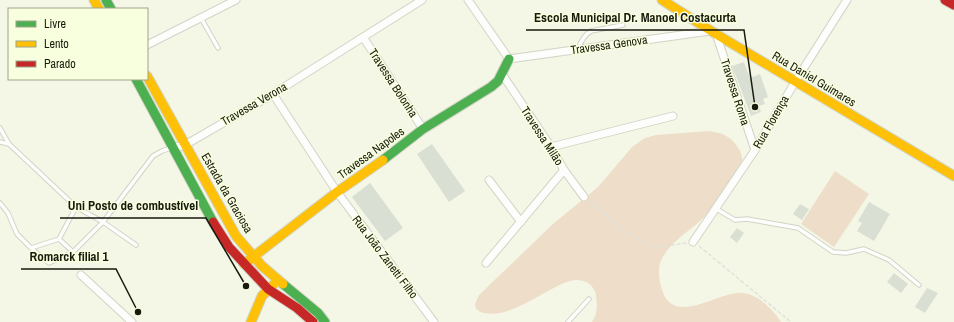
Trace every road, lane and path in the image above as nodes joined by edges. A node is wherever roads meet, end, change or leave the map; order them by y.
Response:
1 (236, 0) edge
2 (422, 0) edge
3 (468, 0) edge
4 (662, 0) edge
5 (847, 0) edge
6 (945, 0) edge
7 (954, 4) edge
8 (201, 18) junction
9 (623, 25) dead end
10 (713, 33) junction
11 (363, 37) junction
12 (148, 44) edge
13 (218, 48) dead end
14 (577, 50) junction
15 (509, 59) junction
16 (502, 74) junction
17 (148, 78) edge
18 (137, 80) edge
19 (795, 82) junction
20 (273, 94) junction
21 (673, 116) dead end
22 (0, 128) edge
23 (423, 129) junction
24 (0, 142) edge
25 (9, 144) junction
26 (185, 145) junction
27 (551, 147) junction
28 (172, 148) junction
29 (755, 150) junction
30 (564, 170) junction
31 (954, 176) edge
32 (489, 180) dead end
33 (337, 192) junction
34 (584, 197) joint
35 (0, 203) edge
36 (76, 207) junction
37 (715, 208) junction
38 (103, 222) junction
39 (522, 222) junction
40 (59, 239) junction
41 (693, 242) junction
42 (136, 245) dead end
43 (30, 248) junction
44 (73, 252) junction
45 (253, 256) junction
46 (486, 263) dead end
47 (244, 264) junction
48 (80, 275) dead end
49 (278, 280) junction
50 (919, 285) dead end
51 (268, 289) junction
52 (589, 299) dead end
53 (132, 322) edge
54 (251, 322) edge
55 (313, 322) edge
56 (325, 322) edge
57 (434, 322) edge
58 (568, 322) edge
59 (790, 322) edge

1 - 8 street
2 - 11 street, Travessa Verona
3 - 15 street
4 - 10 main road, Rua Daniel Guimares
5 - 19 street, Rua Florença
6 - 7 main road
8 - 12 street
8 - 13 lane
9 - 14 lane
10 - 14 street, Travessa Genova
10 - 19 main road, Rua Daniel Guimares
10 - 29 street, Travessa Roma
11 - 20 street, Travessa Verona
11 - 23 street, Travessa Bolonha
14 - 15 street, Travessa Genova
15 - 16 main road, Travessa Napoles
16 - 23 main road, Travessa Napoles
16 - 27 street, Travessa Milão
17 - 26 main road, Estrada da Graciosa
18 - 28 main road
19 - 29 street, Rua Florença
19 - 31 main road, Rua Daniel Guimares
20 - 26 street, Travessa Verona
20 - 33 street, Rua João Zanetti Filho
21 - 27 street
22 - 25 lane
23 - 33 main road, Travessa Napoles
24 - 25 lane
25 - 36 lane
26 - 28 street, Travessa Verona
26 - 45 main road, Estrada da Graciosa
27 - 30 street, Travessa Milão
28 - 38 lane, Travessa Verona
28 - 47 main road
29 - 37 street, Rua Florença
30 - 34 street, Travessa Milão
30 - 39 street
32 - 39 street
33 - 45 main road, Travessa Napoles
33 - 57 street, Rua João Zanetti Filho
34 - 41 path
35 - 43 lane
36 - 38 lane
36 - 40 lane
37 - 41 street, Rua Florença
37 - 50 lane
38 - 42 lane
38 - 44 lane, Travessa Verona
39 - 46 street
40 - 43 lane
40 - 44 lane
41 - 59 path
43 - 44 lane
45 - 47 main road, Travessa Napoles
45 - 49 main road, Estrada da Graciosa
47 - 51 main road
48 - 53 street
49 - 51 main road
49 - 56 main road, Estrada da Graciosa
51 - 54 main road
51 - 55 main road
52 - 58 lane

